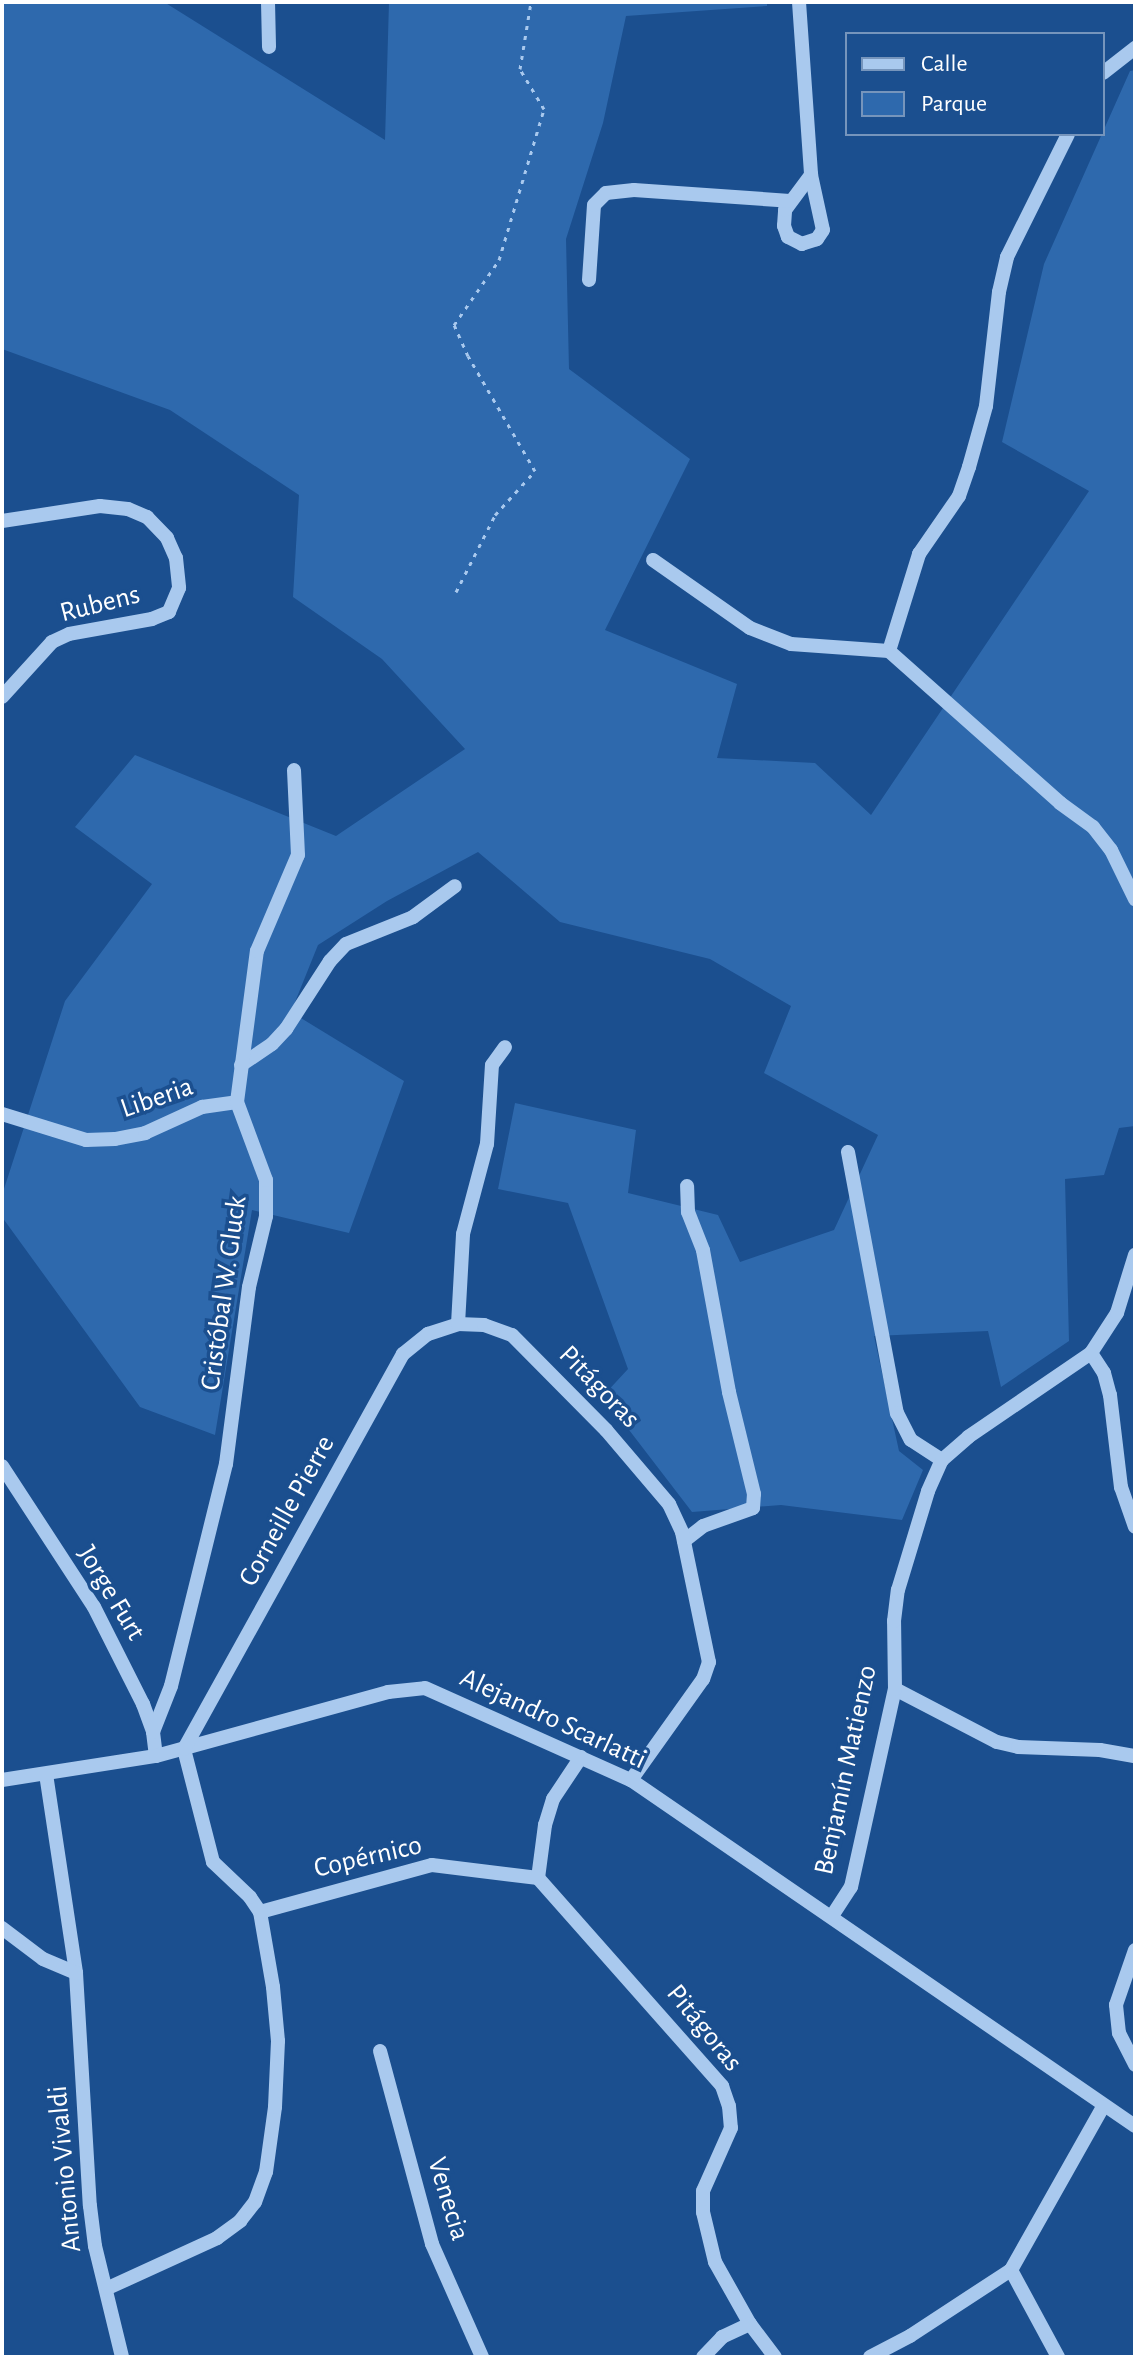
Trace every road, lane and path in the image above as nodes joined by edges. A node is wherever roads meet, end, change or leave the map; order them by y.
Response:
1 (268, 2) edge
2 (531, 2) edge
3 (799, 2) edge
4 (269, 47) dead end
5 (1135, 48) edge
6 (1105, 71) edge
7 (1067, 136) edge
8 (811, 175) junction
9 (790, 201) junction
10 (589, 280) dead end
11 (2, 521) edge
12 (653, 560) dead end
13 (456, 592) dead end
14 (889, 651) junction
15 (2, 697) edge
16 (294, 770) dead end
17 (455, 886) dead end
18 (1135, 899) edge
19 (505, 1047) dead end
20 (241, 1065) junction
21 (237, 1102) junction
22 (2, 1114) edge
23 (848, 1152) dead end
24 (687, 1186) dead end
25 (1135, 1255) edge
26 (458, 1324) junction
27 (1091, 1353) junction
28 (942, 1460) junction
29 (2, 1466) edge
30 (1135, 1527) edge
31 (684, 1541) junction
32 (895, 1689) junction
33 (153, 1732) junction
34 (184, 1749) junction
35 (156, 1756) junction
36 (1135, 1756) edge
37 (581, 1757) junction
38 (46, 1774) junction
39 (2, 1780) edge
40 (631, 1780) junction
41 (538, 1878) junction
42 (260, 1912) junction
43 (832, 1916) junction
44 (2, 1928) edge
45 (1135, 1950) edge
46 (76, 1973) junction
47 (380, 2051) dead end
48 (1135, 2065) edge
49 (1103, 2107) junction
50 (1135, 2126) edge
51 (1011, 2270) junction
52 (108, 2288) junction
53 (750, 2324) junction
54 (122, 2357) edge
55 (482, 2357) edge
56 (703, 2357) edge
57 (775, 2357) edge
58 (870, 2357) edge
59 (1058, 2357) edge

1 - 4 street
2 - 13 path
3 - 8 street
5 - 6 street
7 - 14 street
8 - 9 street
8 - 9 street
9 - 10 street
11 - 15 street, Rubens
12 - 14 street
14 - 18 street
16 - 20 street, Cristóbal W. Gluck
17 - 20 street
19 - 26 street
20 - 21 street, Cristóbal W. Gluck
21 - 22 street, Liberia
21 - 33 street, Cristóbal W. Gluck
23 - 28 street
24 - 31 street
25 - 27 street
26 - 31 street, Pitágoras
26 - 34 street, Corneille Pierre
27 - 28 street
27 - 30 street
28 - 32 street, Benjamín Matienzo
29 - 33 street, Jorge Furt
31 - 40 street, Pitágoras
32 - 36 street
32 - 43 street, Benjamín Matienzo
33 - 35 street, Jorge Furt
34 - 35 street, Alejandro Scarlatti
34 - 37 street, Alejandro Scarlatti
34 - 42 street
35 - 38 street, Alejandro Scarlatti
37 - 40 street, Alejandro Scarlatti
37 - 41 street
38 - 39 street, Alejandro Scarlatti
38 - 46 street, Antonio Vivaldi
40 - 43 street, Alejandro Scarlatti
41 - 42 street, Copérnico
41 - 53 street, Pitágoras
42 - 52 street
43 - 49 street, Alejandro Scarlatti
44 - 46 street
45 - 48 street
46 - 52 street, Antonio Vivaldi
47 - 55 street, Venecia
49 - 50 street, Alejandro Scarlatti
49 - 51 street
51 - 58 street
51 - 59 street
52 - 54 street, Antonio Vivaldi
53 - 56 street
53 - 57 street, Pitágoras

